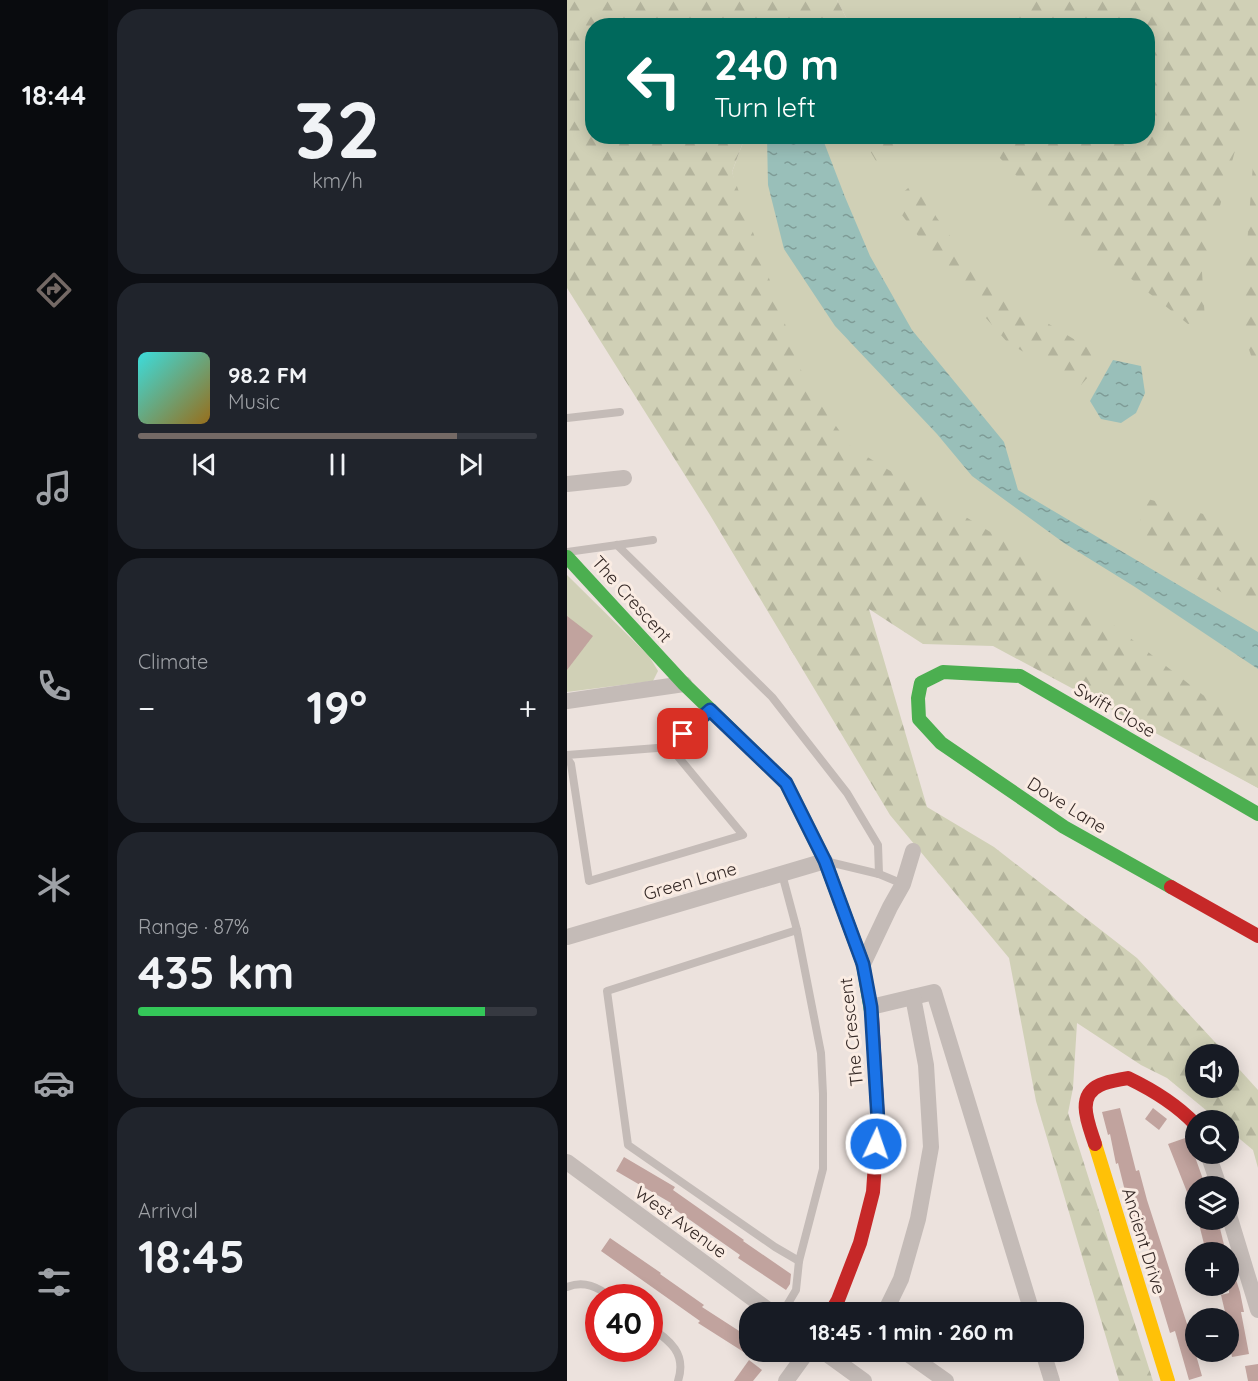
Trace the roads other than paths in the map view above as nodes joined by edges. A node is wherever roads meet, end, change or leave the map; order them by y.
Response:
1 (620, 412) dead end
2 (567, 418) edge
3 (624, 478) dead end
4 (567, 484) edge
5 (653, 540) dead end
6 (617, 545) junction
7 (567, 552) edge
8 (567, 557) edge
9 (943, 672) joint
10 (684, 684) junction
11 (567, 701) edge
12 (710, 710) junction
13 (670, 747) junction
14 (567, 756) edge
15 (1258, 814) edge
16 (913, 851) dead end
17 (825, 861) junction
18 (782, 874) junction
19 (879, 874) junction
20 (903, 884) junction
21 (797, 930) junction
22 (1258, 936) edge
23 (567, 938) edge
24 (863, 964) junction
25 (913, 997) junction
26 (871, 1007) junction
27 (1185, 1114) edge
28 (567, 1162) edge
29 (1234, 1230) edge
30 (799, 1261) junction
31 (587, 1284) edge
32 (567, 1287) edge
33 (757, 1302) edge
34 (789, 1302) edge
35 (837, 1302) edge
36 (890, 1302) edge
37 (1029, 1302) edge
38 (1258, 1310) edge
39 (663, 1336) edge
40 (800, 1362) edge
41 (838, 1362) edge
42 (919, 1362) edge
43 (1046, 1362) edge
44 (678, 1381) edge
45 (786, 1381) edge
46 (864, 1381) edge
47 (946, 1381) edge
48 (1052, 1381) edge
49 (1169, 1381) edge

1 - 2 lane
3 - 4 street
5 - 6 lane
6 - 7 lane
6 - 19 lane
8 - 10 street, The Crescent
9 - 15 street, Swift Close
9 - 22 street, Dove Lane
10 - 11 street
10 - 12 street, The Crescent
12 - 13 lane
12 - 17 street, The Crescent
13 - 14 lane
13 - 14 lane
16 - 20 street
17 - 18 street, Green Lane
17 - 19 lane
17 - 24 street, The Crescent
18 - 21 lane
18 - 23 street, Green Lane
19 - 20 lane
20 - 24 street
21 - 30 lane
21 - 30 lane
24 - 26 street, The Crescent
25 - 26 street
25 - 36 street
25 - 37 street
26 - 35 street, The Crescent
27 - 49 street, Ancient Drive
28 - 33 street, West Avenue
29 - 38 street
30 - 34 lane
31 - 32 lane
39 - 44 lane
40 - 45 street
41 - 46 street
42 - 47 street
43 - 48 street

